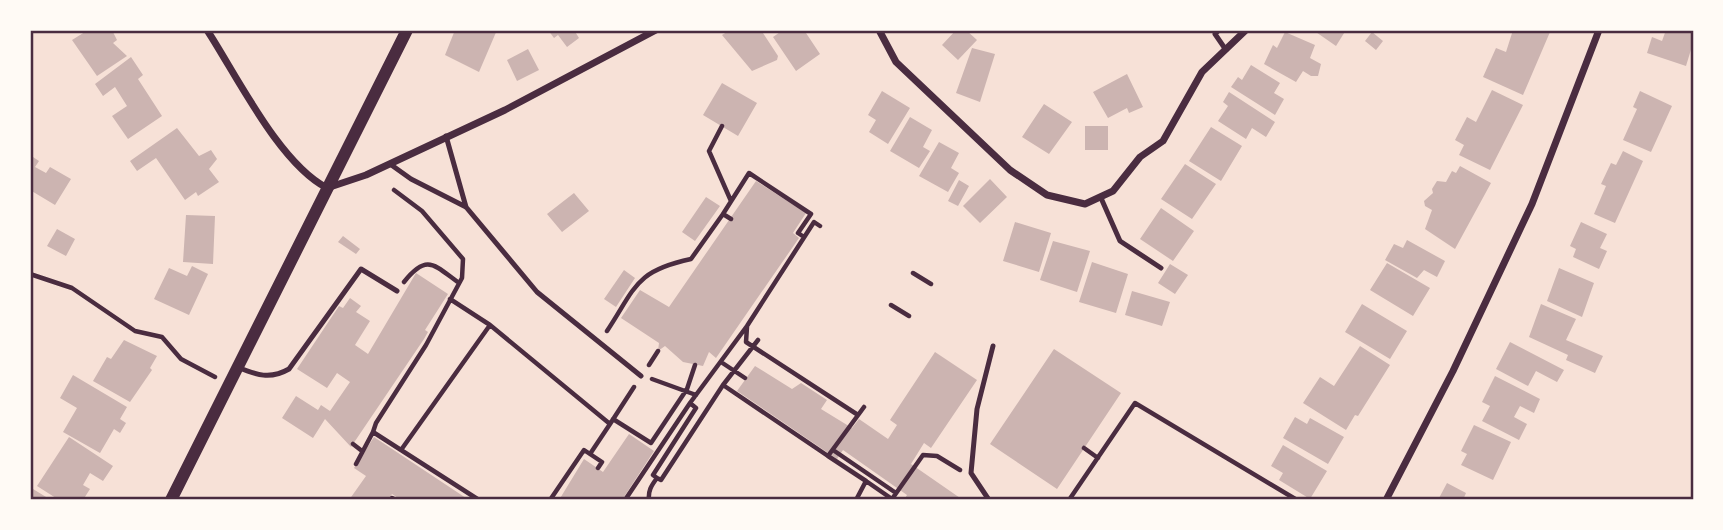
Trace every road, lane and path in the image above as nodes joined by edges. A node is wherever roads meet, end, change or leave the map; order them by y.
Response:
1 (207, 30) edge
2 (407, 30) edge
3 (656, 30) edge
4 (879, 30) edge
5 (1219, 30) edge
6 (1247, 30) edge
7 (1599, 30) edge
8 (1226, 50) junction
9 (722, 126) dead end
10 (446, 136) junction
11 (390, 164) junction
12 (327, 188) junction
13 (394, 190) dead end
14 (1101, 198) junction
15 (731, 202) junction
16 (467, 207) junction
17 (723, 214) junction
18 (732, 219) dead end
19 (820, 226) dead end
20 (804, 237) junction
21 (1161, 268) dead end
22 (913, 273) dead end
23 (30, 274) edge
24 (459, 283) junction
25 (931, 285) dead end
26 (397, 291) joint
27 (450, 299) junction
28 (891, 304) dead end
29 (909, 316) dead end
30 (489, 325) junction
31 (745, 328) junction
32 (758, 340) dead end
33 (601, 341) junction
34 (993, 346) dead end
35 (753, 347) junction
36 (721, 362) junction
37 (695, 365) dead end
38 (236, 367) junction
39 (641, 376) junction
40 (213, 377) dead end
41 (745, 377) dead end
42 (723, 385) junction
43 (687, 389) junction
44 (696, 395) junction
45 (690, 403) junction
46 (864, 407) dead end
47 (858, 415) junction
48 (612, 422) junction
49 (373, 432) junction
50 (353, 443) dead end
51 (1084, 448) dead end
52 (401, 450) junction
53 (833, 450) junction
54 (362, 451) junction
55 (590, 454) junction
56 (828, 456) junction
57 (1098, 457) junction
58 (356, 464) dead end
59 (598, 468) dead end
60 (959, 469) dead end
61 (657, 478) junction
62 (866, 481) junction
63 (896, 493) junction
64 (171, 500) edge
65 (478, 500) edge
66 (550, 500) edge
67 (625, 500) edge
68 (649, 500) edge
69 (856, 500) edge
70 (989, 500) edge
71 (1069, 500) edge
72 (1297, 500) edge
73 (1386, 500) edge

1 - 12 street
2 - 12 street
3 - 10 street
4 - 14 street
5 - 8 lane
6 - 8 street
7 - 73 street
8 - 14 street
9 - 15 path
10 - 11 street
10 - 16 lane
11 - 12 street
11 - 16 lane
12 - 38 street
13 - 24 path
14 - 21 lane
15 - 17 path
15 - 20 path
16 - 33 lane
17 - 18 path
17 - 33 path
19 - 20 path
20 - 31 path
22 - 25 path
23 - 40 path
24 - 26 path
24 - 27 path
26 - 38 lane
27 - 30 path
27 - 49 path
28 - 29 path
30 - 48 path
30 - 52 path
31 - 35 path
31 - 36 path
32 - 35 path
33 - 39 lane
34 - 70 lane
35 - 42 path
35 - 47 path
36 - 41 path
36 - 44 path
37 - 43 path
38 - 64 street
39 - 43 path
39 - 48 path
42 - 56 path
42 - 61 path
43 - 44 path
43 - 48 path
44 - 45 path
45 - 61 path
45 - 67 path
46 - 47 path
47 - 53 path
48 - 55 path
49 - 52 path
49 - 54 path
50 - 54 path
51 - 57 path
52 - 65 path
53 - 56 path
53 - 63 path
54 - 58 path
55 - 59 path
55 - 66 path
56 - 62 path
57 - 71 path
57 - 72 path
60 - 63 path
61 - 68 path
62 - 63 path
62 - 69 path

